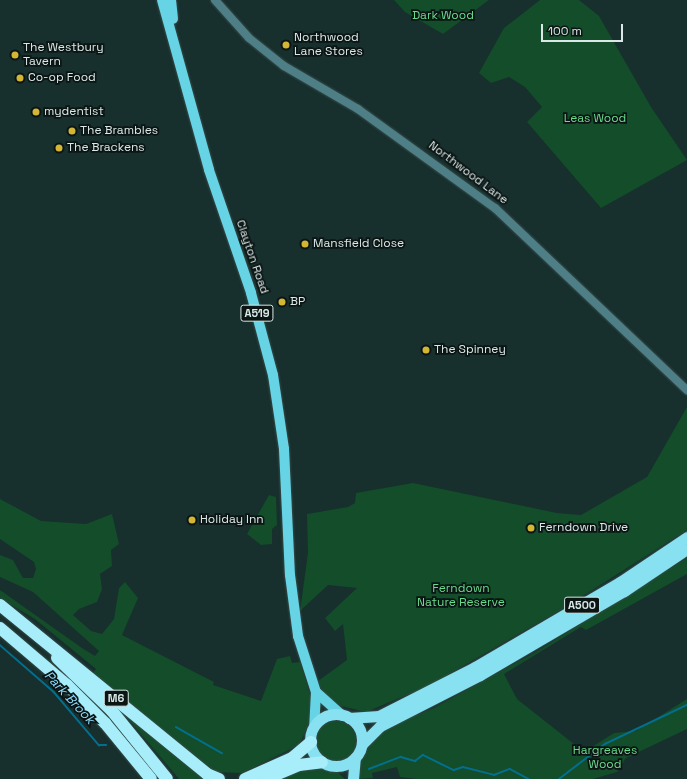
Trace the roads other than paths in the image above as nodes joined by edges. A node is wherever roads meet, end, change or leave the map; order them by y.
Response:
1 (162, 0) edge
2 (171, 0) edge
3 (215, 0) edge
4 (177, 46) junction
5 (687, 390) edge
6 (687, 537) edge
7 (687, 549) edge
8 (0, 605) edge
9 (0, 613) edge
10 (0, 628) edge
11 (0, 634) edge
12 (316, 692) junction
13 (346, 717) junction
14 (314, 727) junction
15 (310, 742) junction
16 (362, 744) junction
17 (355, 758) junction
18 (322, 762) junction
19 (336, 766) junction
20 (143, 779) edge
21 (151, 779) edge
22 (167, 779) edge
23 (219, 779) edge
24 (245, 779) edge
25 (266, 779) edge
26 (351, 779) edge

1 - 4 main road, Clayton Road / A519
2 - 4 main road, Clayton Road / A519
3 - 5 street, Northwood Lane
4 - 12 main road, Clayton Road / A519
6 - 13 highway, A500
7 - 16 highway, A500
8 - 23 highway, M6
9 - 22 highway, M6
10 - 21 highway, M6
11 - 20 highway, M6
12 - 13 main road
12 - 14 main road, A519
13 - 14 highway
13 - 16 highway
14 - 15 highway
15 - 18 highway
15 - 24 highway
16 - 17 highway
17 - 19 highway
17 - 26 highway
18 - 19 highway
18 - 25 highway
19 - 26 highway

